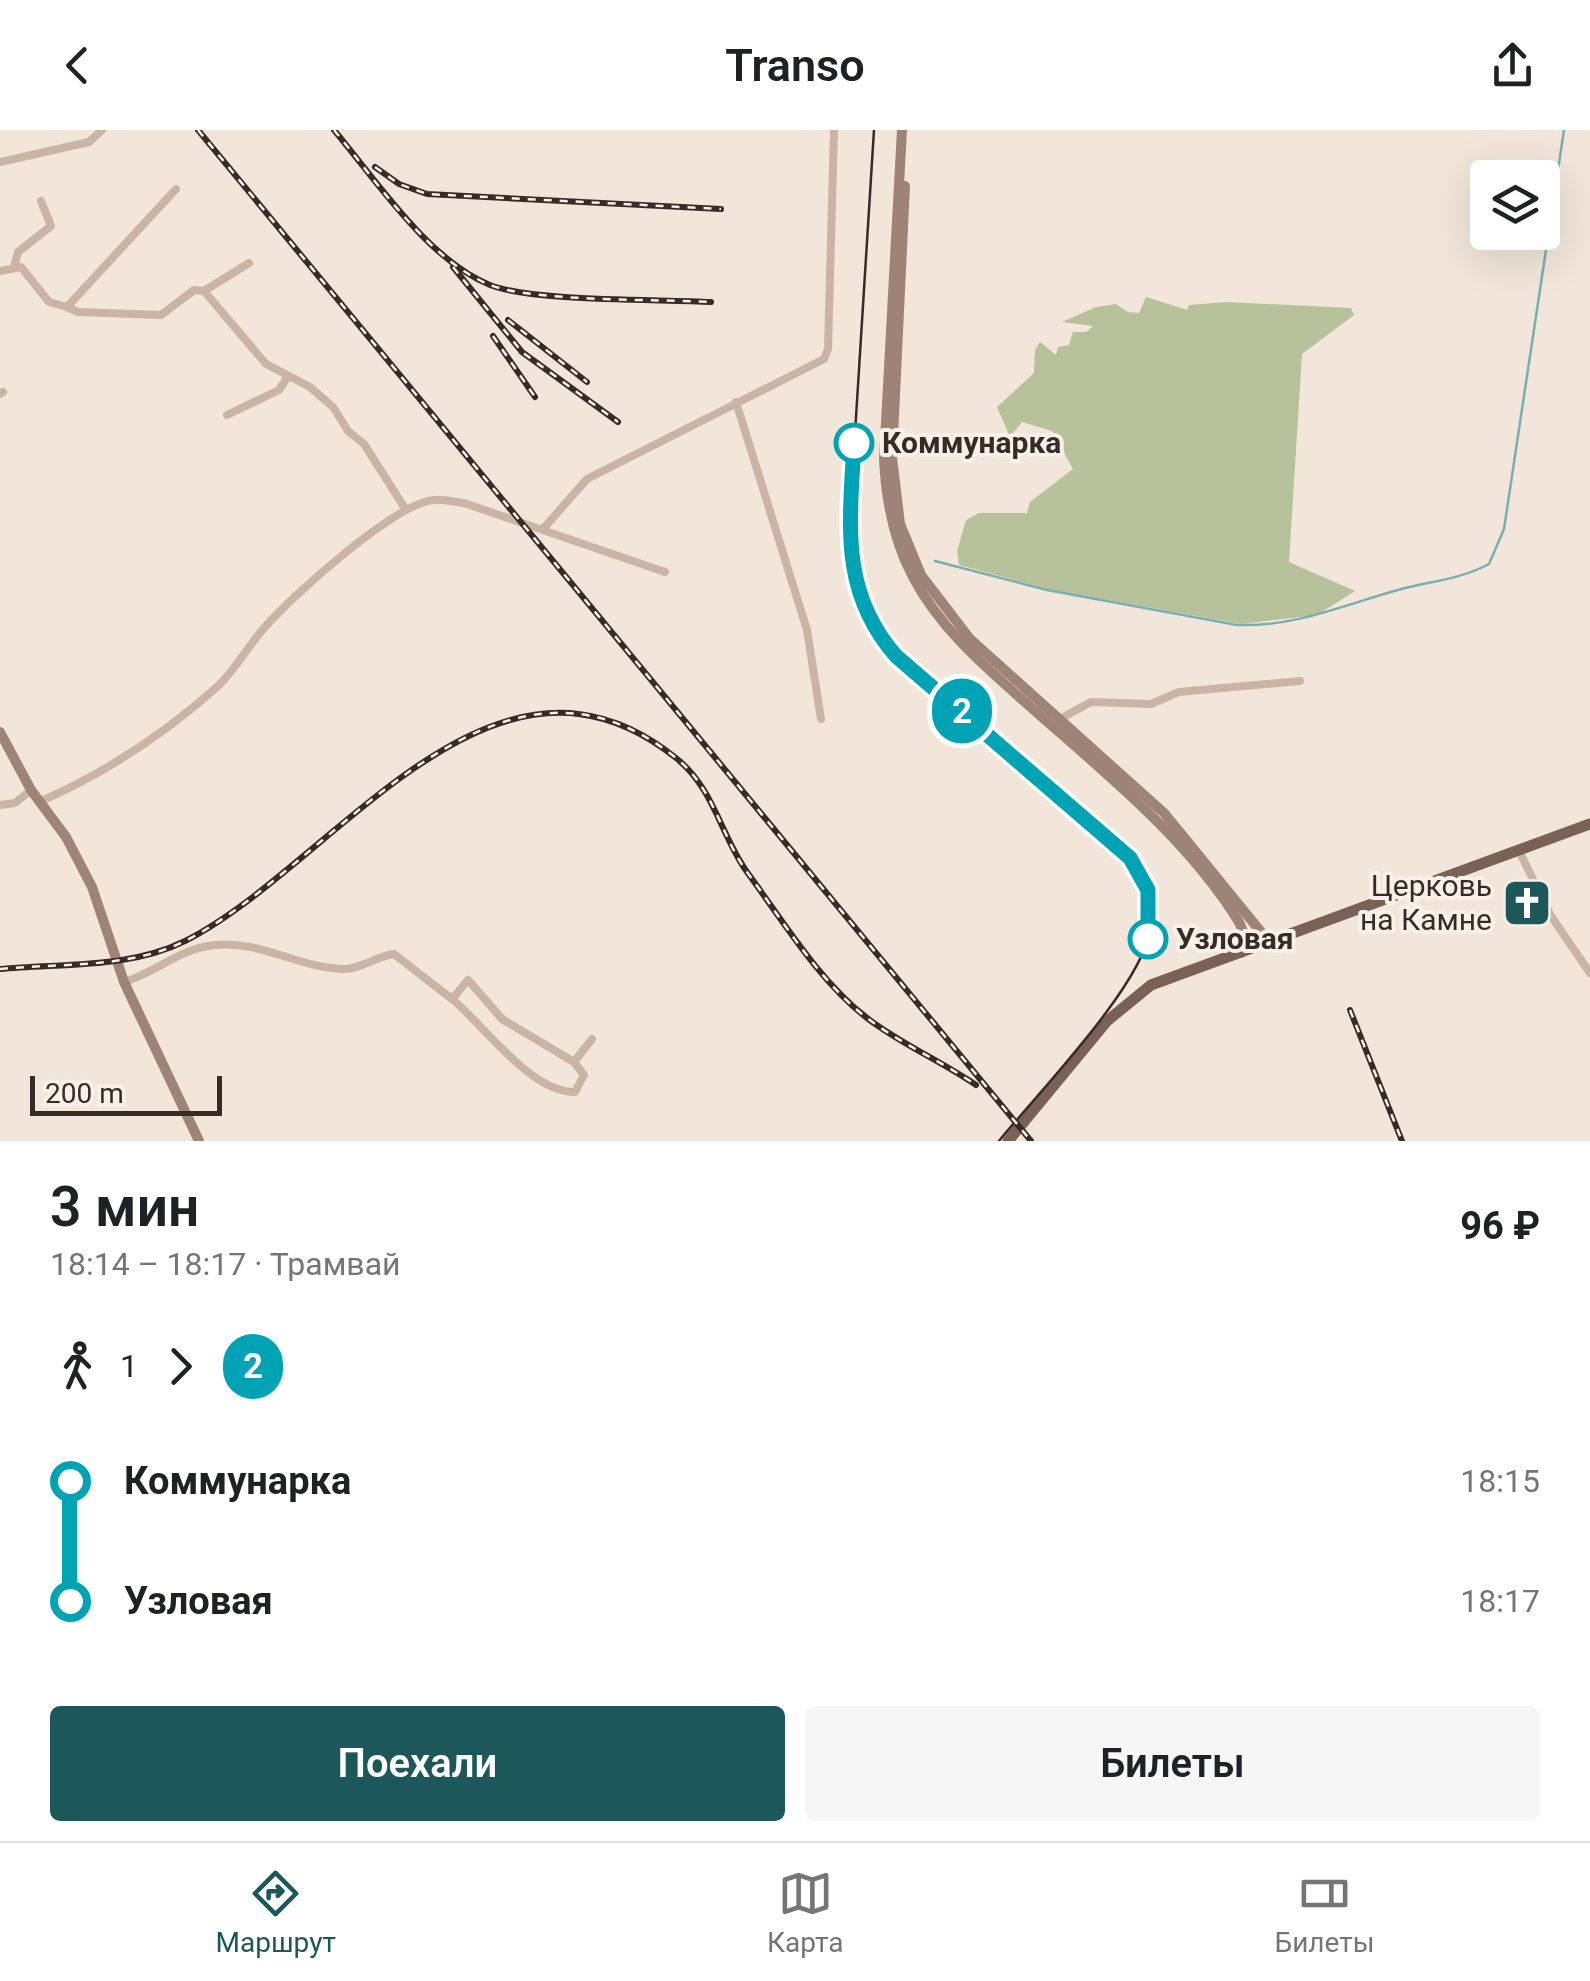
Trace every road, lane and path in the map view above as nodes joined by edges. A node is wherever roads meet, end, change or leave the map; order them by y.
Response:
1 (102, 130) edge
2 (834, 130) edge
3 (906, 130) edge
4 (0, 162) edge
5 (176, 189) dead end
6 (41, 202) dead end
7 (249, 263) dead end
8 (14, 267) junction
9 (0, 271) edge
10 (204, 291) junction
11 (70, 305) junction
12 (287, 378) junction
13 (736, 402) junction
14 (227, 416) dead end
15 (406, 510) junction
16 (543, 529) junction
17 (665, 572) dead end
18 (1300, 681) dead end
19 (1060, 719) junction
20 (821, 720) dead end
21 (0, 732) edge
22 (31, 790) junction
23 (39, 802) junction
24 (0, 805) edge
25 (1590, 824) edge
26 (1518, 850) junction
27 (1270, 942) junction
28 (1241, 953) junction
29 (1590, 973) edge
30 (124, 982) junction
31 (452, 999) junction
32 (500, 1016) junction
33 (478, 1020) junction
34 (592, 1038) dead end
35 (574, 1062) junction
36 (199, 1141) edge
37 (1008, 1141) edge

1 - 4 street
2 - 13 street
3 - 19 main road
3 - 28 main road
5 - 11 street
6 - 8 street
7 - 10 street
8 - 9 street
8 - 11 street
10 - 11 street
10 - 12 street
12 - 14 street
12 - 15 street
13 - 16 street
13 - 20 street
15 - 16 street
15 - 23 street
16 - 17 street
18 - 19 street
19 - 27 main road
21 - 22 main road
22 - 23 main road
22 - 24 street
23 - 30 main road
25 - 26 main road
26 - 27 main road
26 - 29 street
27 - 28 main road
28 - 37 main road
30 - 31 street
30 - 36 main road
31 - 32 street
31 - 33 street
32 - 33 street
32 - 35 street
33 - 35 street
34 - 35 street

